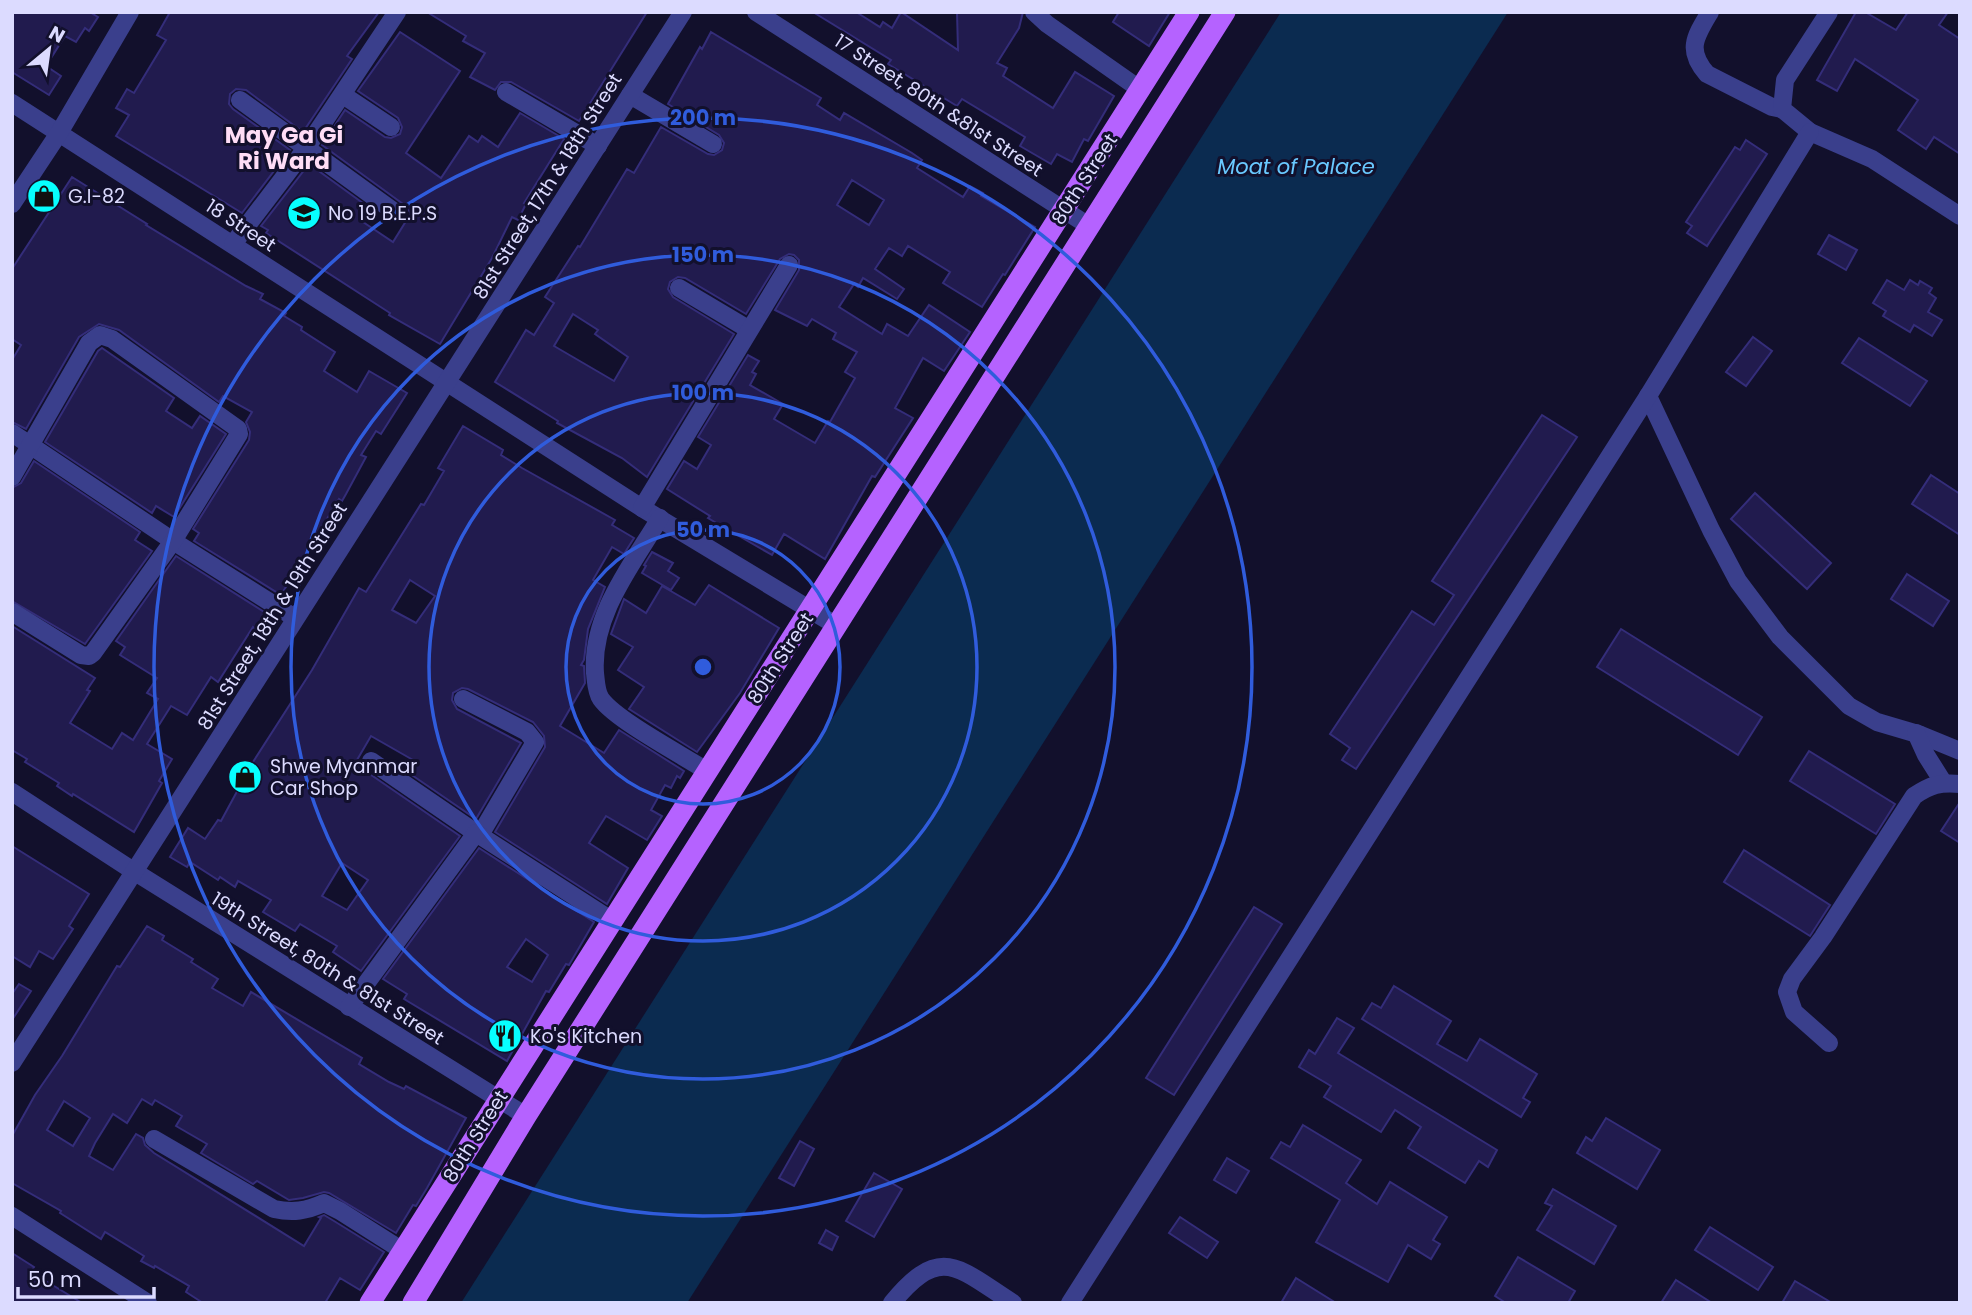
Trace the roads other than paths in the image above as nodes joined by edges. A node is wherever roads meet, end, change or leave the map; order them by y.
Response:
1 (130, 12) edge
2 (397, 12) edge
3 (683, 12) edge
4 (757, 12) edge
5 (1034, 12) edge
6 (1189, 12) edge
7 (1225, 12) edge
8 (1710, 12) edge
9 (1829, 12) edge
10 (1141, 90) junction
11 (506, 92) dead end
12 (342, 95) junction
13 (630, 95) junction
14 (240, 100) dead end
15 (12, 103) edge
16 (1782, 109) junction
17 (391, 127) dead end
18 (1810, 132) junction
19 (59, 133) junction
20 (713, 144) dead end
21 (598, 146) junction
22 (307, 147) junction
23 (12, 204) edge
24 (1063, 211) junction
25 (396, 213) dead end
26 (1960, 216) edge
27 (1089, 226) junction
28 (233, 244) junction
29 (789, 265) dead end
30 (679, 288) dead end
31 (748, 329) junction
32 (447, 382) junction
33 (1648, 396) junction
34 (12, 433) edge
35 (31, 445) junction
36 (12, 477) edge
37 (642, 508) junction
38 (660, 518) junction
39 (173, 541) junction
40 (811, 610) junction
41 (12, 612) edge
42 (295, 618) junction
43 (837, 626) junction
44 (463, 699) dead end
45 (1916, 733) junction
46 (1960, 751) edge
47 (371, 761) dead end
48 (707, 771) junction
49 (1951, 783) edge
50 (12, 792) edge
51 (478, 834) junction
52 (135, 872) junction
53 (611, 920) junction
54 (349, 1007) junction
55 (1829, 1043) dead end
56 (12, 1063) edge
57 (498, 1100) junction
58 (526, 1116) junction
59 (154, 1139) dead end
60 (12, 1216) edge
61 (402, 1251) junction
62 (148, 1303) edge
63 (370, 1303) edge
64 (413, 1303) edge
65 (892, 1303) edge
66 (1013, 1303) edge
67 (1070, 1303) edge

1 - 19 street
2 - 12 street
3 - 13 street, 81st Street, 17th & 18th Street
4 - 24 street, 17 Street, 80th &81st Street
5 - 10 street
6 - 10 main road, 80th Street
7 - 27 main road, 80th Street
8 - 16 street
9 - 16 street
10 - 24 main road, 80th Street
11 - 21 street
12 - 17 street
12 - 22 street
13 - 20 street
13 - 21 street, 81st Street, 17th & 18th Street
14 - 22 street
15 - 19 street, 18 Street
16 - 18 street
18 - 26 street
18 - 33 street
19 - 23 street
19 - 28 street, 18 Street
21 - 32 street, 81st Street, 17th & 18th Street
22 - 25 street
22 - 28 street
24 - 27 street, 17 Street, 80th &81st Street
24 - 40 main road, 80th Street
27 - 43 main road, 80th Street
28 - 32 street, 18 Street
29 - 31 street
30 - 31 street
31 - 37 street
32 - 37 street, 18 Street
32 - 42 street, 81st Street, 18th & 19th Street
33 - 45 street
33 - 67 street
34 - 35 street
35 - 36 street
35 - 39 street
35 - 39 street
37 - 38 street, 18 Street
38 - 40 street, 18 Street
38 - 48 street
39 - 41 street
39 - 42 street
40 - 43 street
40 - 48 main road, 80th Street
42 - 52 street, 81st Street, 18th & 19th Street
43 - 58 main road, 80th Street
44 - 51 street
45 - 46 street
45 - 49 street
47 - 51 street
48 - 53 main road, 80th Street
49 - 55 street
50 - 52 street, 19th Street, 80th & 81st Street
51 - 53 street
51 - 54 street
52 - 54 street, 19th Street, 80th & 81st Street
52 - 56 street, 81st Street, 18th & 19th Street
53 - 57 main road, 80th Street
54 - 57 street, 19th Street, 80th & 81st Street
57 - 58 street, 19th Street, 80th & 81st Street
57 - 61 main road, 80th Street
58 - 64 main road, 80th Street
59 - 61 street
60 - 62 street
61 - 63 main road, 80th Street
65 - 66 street

